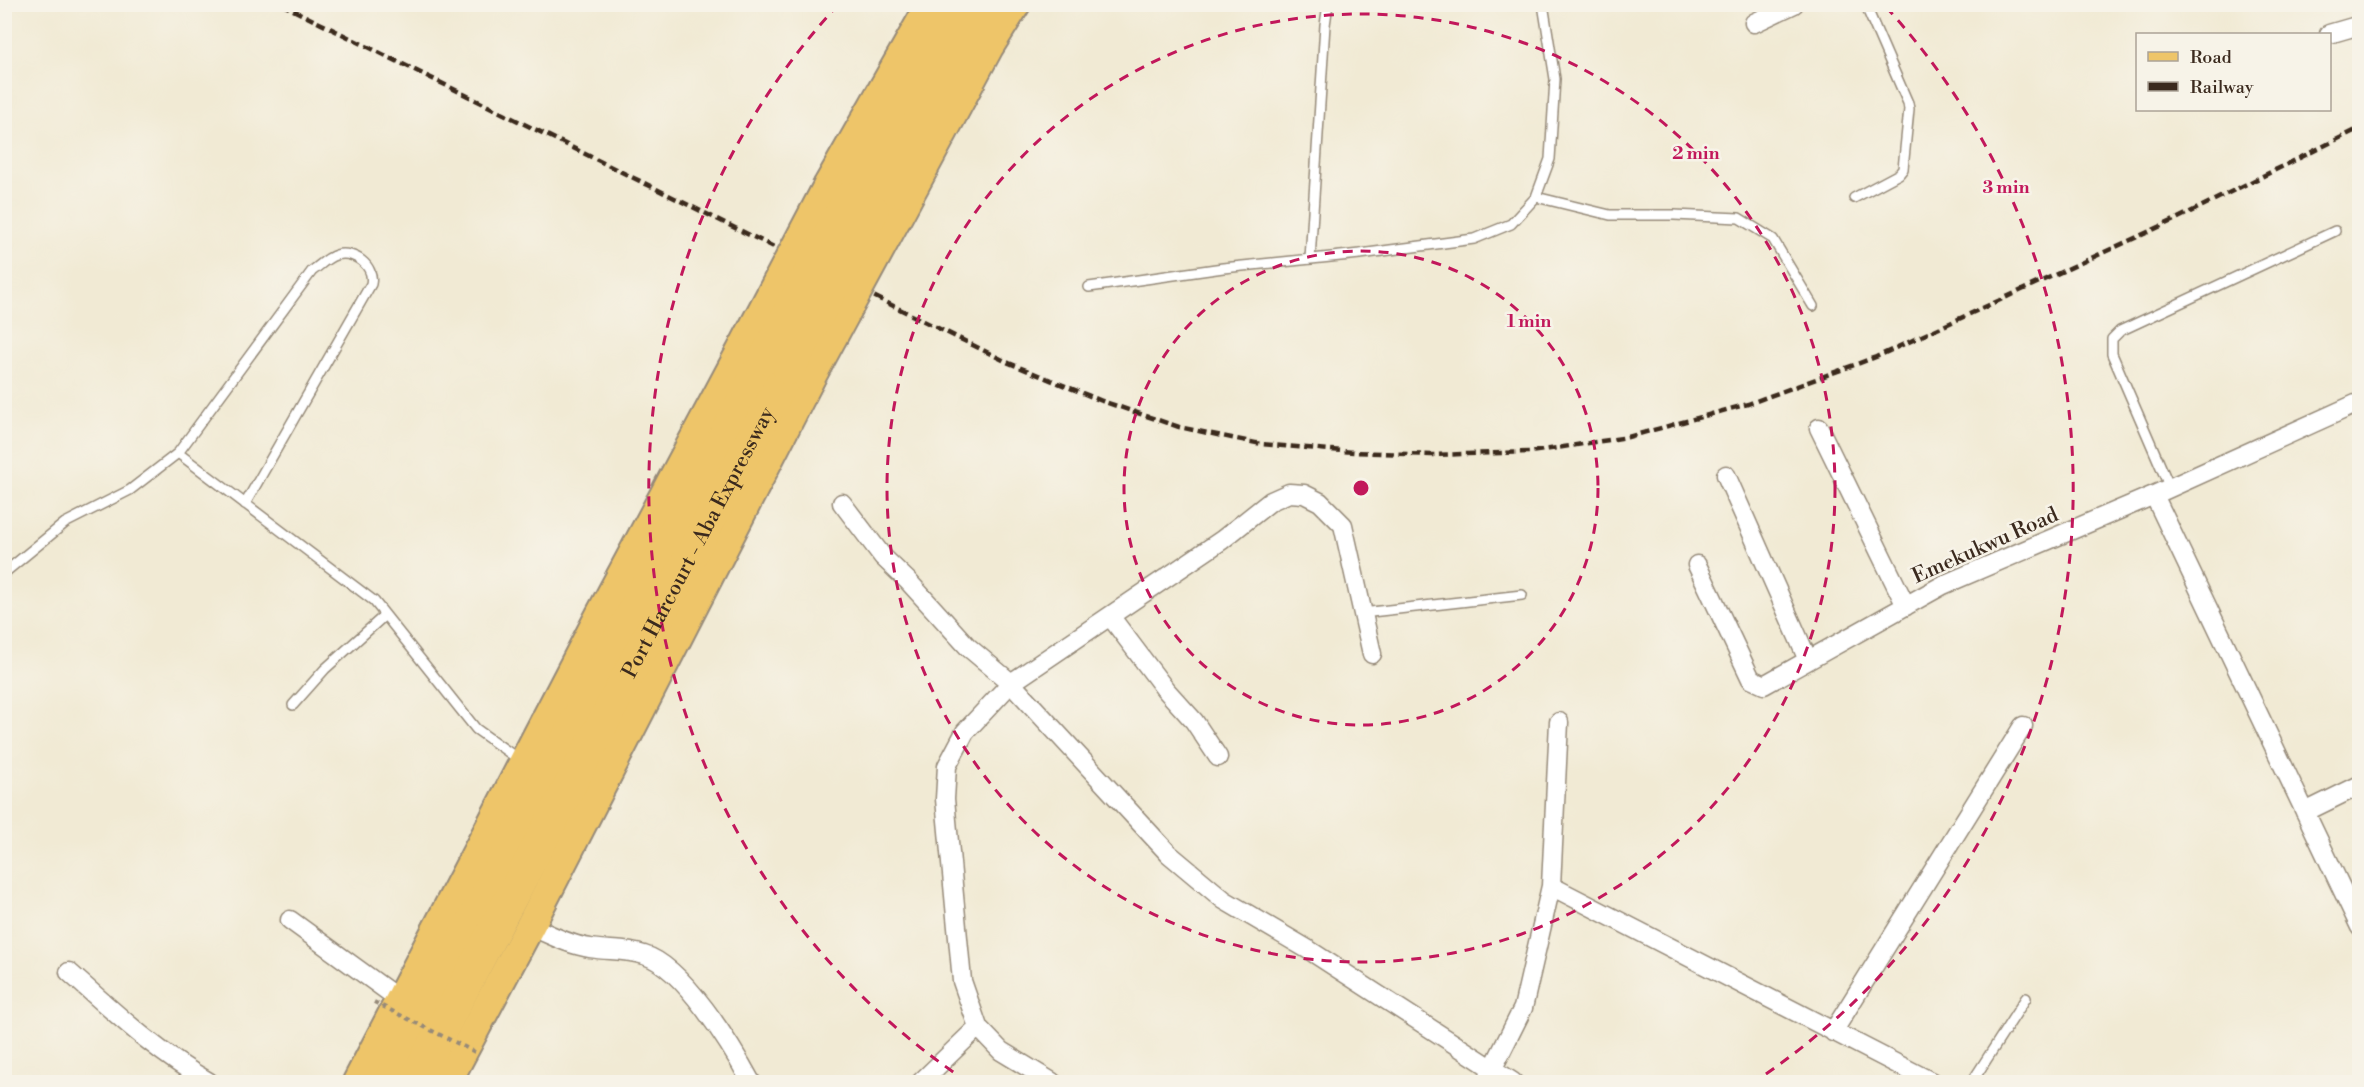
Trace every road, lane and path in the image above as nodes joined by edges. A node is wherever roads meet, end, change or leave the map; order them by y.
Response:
1 (931, 4) edge
2 (959, 4) edge
3 (988, 4) edge
4 (1016, 4) edge
5 (1328, 4) edge
6 (1543, 4) edge
7 (1794, 4) edge
8 (1865, 4) edge
9 (1754, 23) dead end
10 (2360, 25) edge
11 (2331, 33) edge
12 (1536, 197) junction
13 (1854, 198) dead end
14 (862, 203) junction
15 (2335, 231) dead end
16 (1310, 259) junction
17 (1089, 287) dead end
18 (1813, 306) dead end
19 (776, 364) junction
20 (2360, 402) edge
21 (1819, 428) dead end
22 (178, 453) junction
23 (1726, 475) dead end
24 (2162, 492) junction
25 (842, 503) dead end
26 (245, 504) junction
27 (1697, 565) dead end
28 (4, 573) edge
29 (1522, 595) dead end
30 (1906, 606) junction
31 (1362, 613) junction
32 (385, 615) junction
33 (1110, 616) junction
34 (1372, 654) dead end
35 (1808, 660) junction
36 (1011, 683) junction
37 (293, 705) dead end
38 (1559, 722) dead end
39 (2023, 726) dead end
40 (1218, 757) dead end
41 (523, 763) junction
42 (2360, 785) edge
43 (2305, 812) junction
44 (1551, 886) junction
45 (290, 920) dead end
46 (530, 926) junction
47 (2360, 927) edge
48 (69, 972) dead end
49 (2026, 998) dead end
50 (387, 1001) junction
51 (978, 1027) junction
52 (1833, 1032) junction
53 (479, 1054) dead end
54 (1490, 1076) edge
55 (209, 1083) edge
56 (357, 1083) edge
57 (389, 1083) edge
58 (414, 1083) edge
59 (447, 1083) edge
60 (751, 1083) edge
61 (921, 1083) edge
62 (1052, 1083) edge
63 (1513, 1083) edge
64 (1932, 1083) edge
65 (1972, 1083) edge

1 - 14 main road
2 - 14 highway, Port Harcourt - Aba Expressway
3 - 14 highway, Port Harcourt - Aba Expressway
4 - 14 main road
5 - 16 lane
6 - 12 lane
7 - 9 street
8 - 13 lane
10 - 11 street
12 - 16 lane
12 - 18 lane
14 - 19 highway, Port Harcourt - Aba Expressway, bridge
14 - 19 main road, bridge
15 - 24 lane
16 - 17 lane
19 - 41 main road
19 - 46 main road
19 - 57 highway, Port Harcourt - Aba Expressway
19 - 58 highway, Port Harcourt - Aba Expressway
20 - 24 street, Emekukwu Road
21 - 30 street
22 - 26 lane
22 - 26 lane
22 - 28 lane
23 - 35 street
24 - 30 street, Emekukwu Road
24 - 43 street
25 - 36 street
26 - 32 lane
27 - 35 street, Emekukwu Road
29 - 31 lane
30 - 35 street, Emekukwu Road
31 - 33 street
31 - 34 street
32 - 37 lane
32 - 41 lane
33 - 36 street
33 - 40 street
36 - 51 street
36 - 54 street
38 - 44 street
39 - 52 street
41 - 50 main road
42 - 43 street
43 - 47 street
44 - 52 street
44 - 54 street
45 - 50 street
46 - 59 main road
46 - 60 street
48 - 55 street
49 - 65 lane
50 - 53 path, bridge
50 - 56 main road
51 - 61 street
51 - 62 street
52 - 64 street
54 - 63 street

